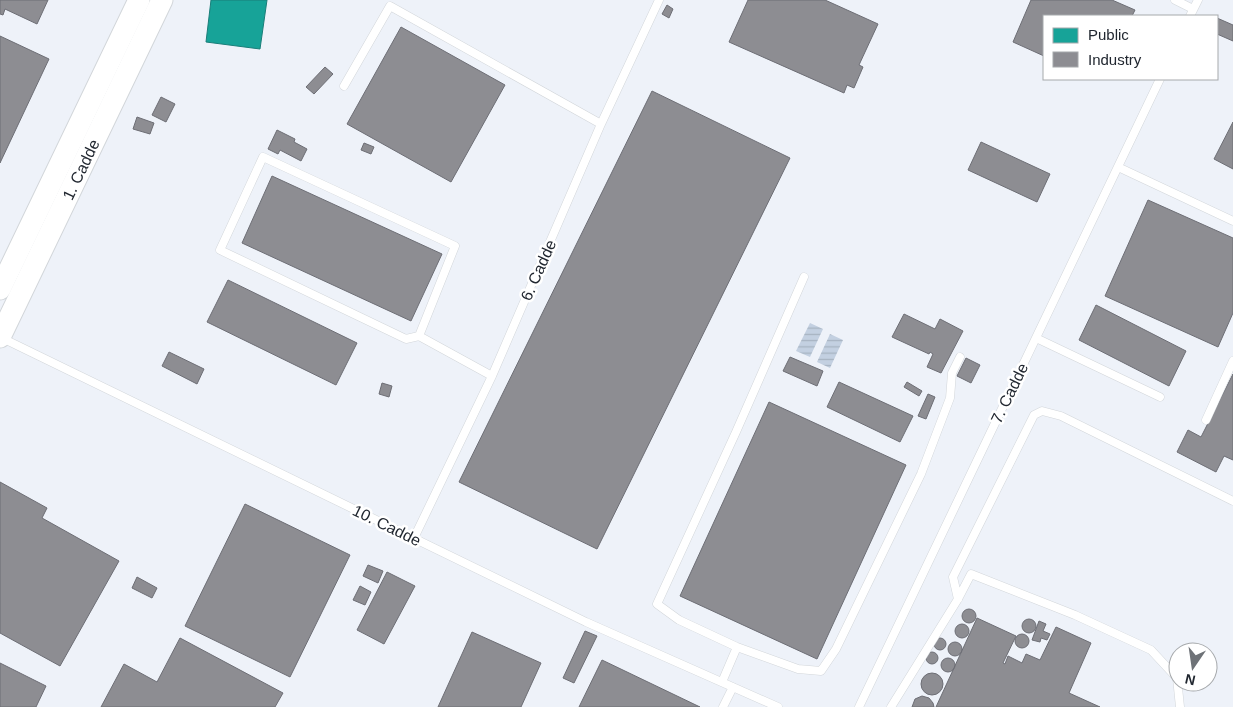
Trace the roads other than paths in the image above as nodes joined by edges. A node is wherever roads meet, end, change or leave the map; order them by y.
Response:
1 (139, 0) edge
2 (162, 0) edge
3 (659, 0) edge
4 (1175, 0) edge
5 (1198, 0) edge
6 (1192, 12) edge
7 (1160, 80) edge
8 (344, 86) dead end
9 (601, 124) junction
10 (1118, 167) junction
11 (1233, 221) edge
12 (804, 277) dead end
13 (0, 289) edge
14 (419, 336) junction
15 (0, 337) edge
16 (1036, 338) junction
17 (960, 357) dead end
18 (1233, 361) edge
19 (492, 376) junction
20 (1160, 397) dead end
21 (1206, 420) dead end
22 (1233, 502) edge
23 (414, 538) junction
24 (958, 599) junction
25 (737, 647) junction
26 (722, 682) junction
27 (733, 687) junction
28 (723, 707) edge
29 (778, 707) edge
30 (859, 707) edge
31 (891, 707) edge
32 (1180, 707) edge

1 - 13 street
2 - 15 street, 1. Cadde
3 - 9 lane, 6. Cadde
4 - 6 lane
5 - 6 lane
7 - 10 lane, 7. Cadde
8 - 9 lane
9 - 19 lane, 6. Cadde
10 - 11 lane
10 - 16 lane, 7. Cadde
12 - 25 lane
14 - 14 lane
14 - 19 lane
15 - 23 lane, 10. Cadde
16 - 20 lane
16 - 30 lane, 7. Cadde
17 - 25 lane
18 - 21 lane
19 - 23 lane, 6. Cadde
22 - 24 lane
23 - 26 lane, 10. Cadde
24 - 31 lane
24 - 32 lane
25 - 26 lane
26 - 27 lane, 10. Cadde
27 - 28 lane
27 - 29 lane, 10. Cadde

